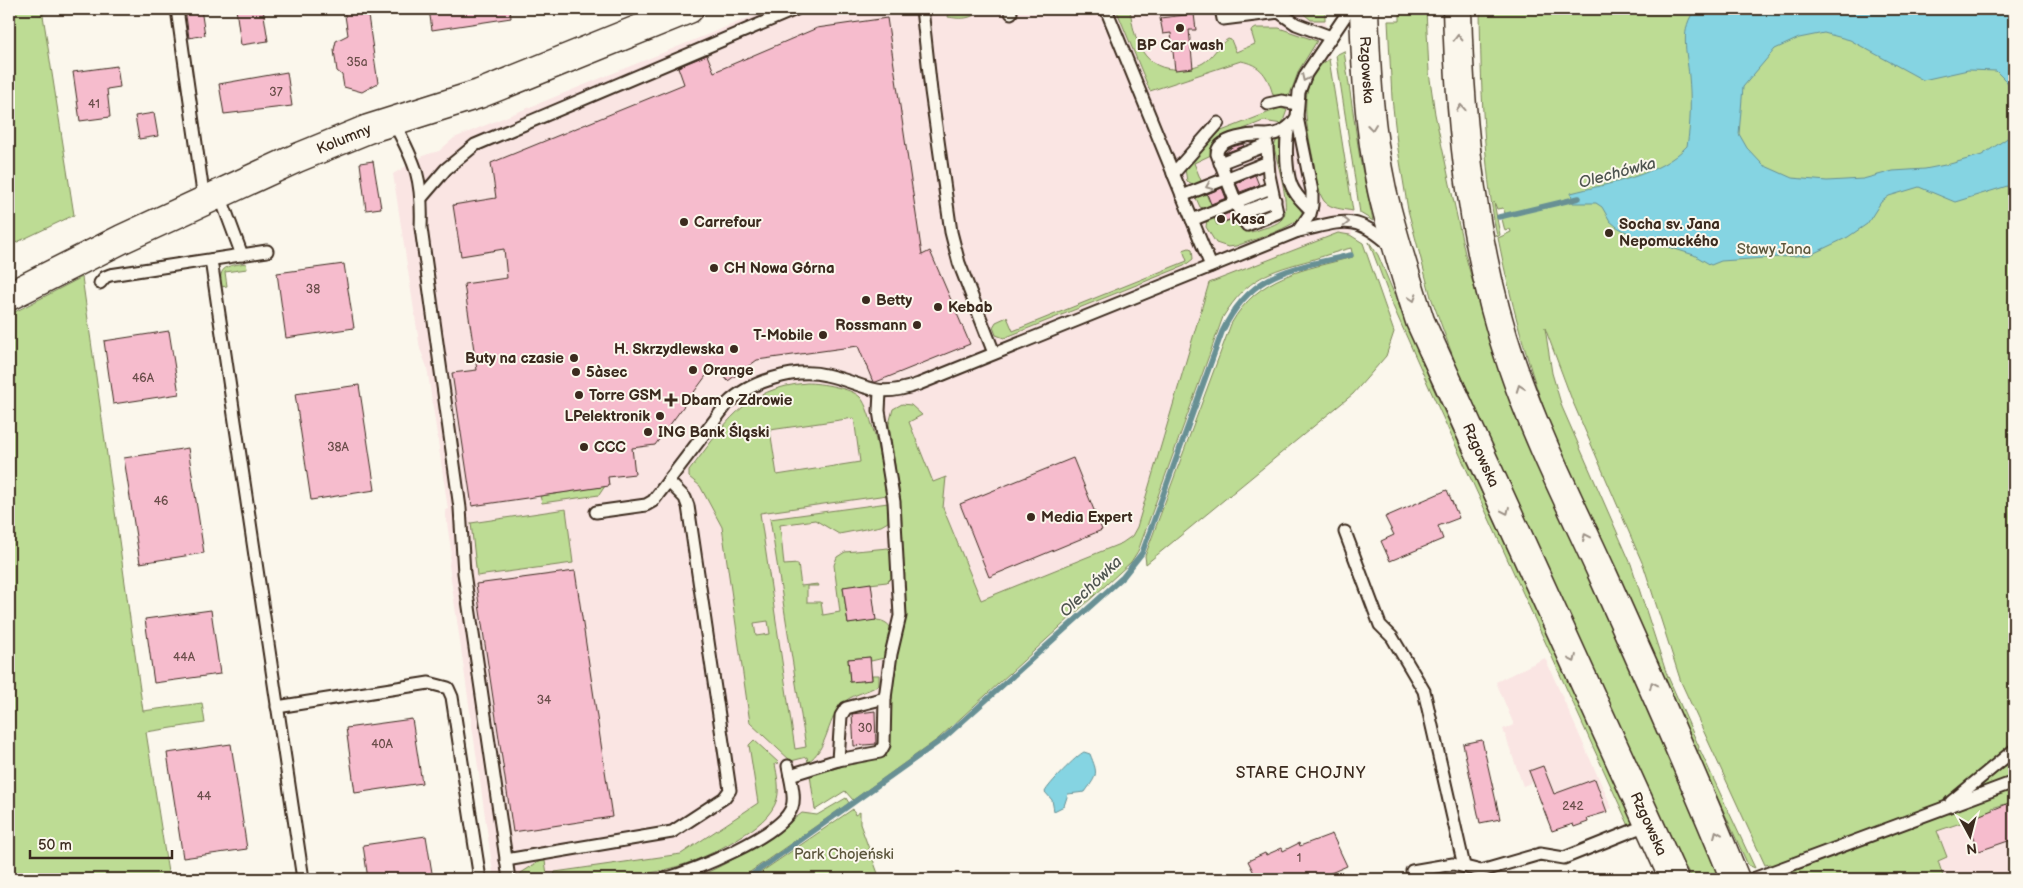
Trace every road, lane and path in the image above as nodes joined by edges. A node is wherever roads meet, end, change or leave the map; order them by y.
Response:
1 (177, 9) edge
2 (689, 9) edge
3 (796, 9) edge
4 (922, 9) edge
5 (1221, 9) edge
6 (1350, 9) edge
7 (1364, 9) edge
8 (1457, 9) edge
9 (1279, 10) edge
10 (1108, 14) edge
11 (1331, 37) junction
12 (1268, 104) dead end
13 (1297, 104) junction
14 (1297, 117) junction
15 (394, 121) junction
16 (1218, 123) dead end
17 (1289, 127) junction
18 (1267, 140) junction
19 (1268, 162) junction
20 (1220, 163) junction
21 (1173, 174) junction
22 (1226, 179) junction
23 (1271, 188) junction
24 (212, 196) junction
25 (1182, 196) junction
26 (422, 197) junction
27 (1235, 202) junction
28 (1311, 210) junction
29 (1192, 220) junction
30 (1298, 231) junction
31 (267, 251) dead end
32 (1398, 252) junction
33 (242, 255) junction
34 (210, 260) junction
35 (1211, 266) junction
36 (100, 283) dead end
37 (9, 296) edge
38 (994, 353) junction
39 (880, 392) junction
40 (668, 480) junction
41 (596, 512) dead end
42 (1344, 532) dead end
43 (885, 698) junction
44 (277, 707) junction
45 (2014, 750) edge
46 (838, 760) junction
47 (2014, 782) edge
48 (1944, 808) junction
49 (1649, 824) junction
50 (506, 860) junction
51 (1464, 866) junction
52 (1412, 871) dead end
53 (303, 879) edge
54 (480, 879) edge
55 (509, 879) edge
56 (664, 879) edge
57 (1674, 879) edge
58 (1735, 879) edge
59 (1753, 879) edge

1 - 24 lane
2 - 15 main road, Kolumny
3 - 26 lane
4 - 38 lane
5 - 9 lane
6 - 11 lane
7 -> 32 main road, Rzgowska
58 -> 8 main road
9 - 11 lane
10 - 21 lane
11 -> 13 lane
12 - 13 lane
13 - 14 lane
14 - 17 lane
14 - 28 lane
15 - 24 main road, Kolumny
15 - 26 lane
16 - 21 lane
17 - 18 lane
17 - 28 lane
18 - 19 lane
18 - 20 lane
18 - 20 lane
19 - 22 lane
19 - 23 lane
20 - 22 lane
21 - 25 lane
22 -> 25 lane
22 - 27 lane
23 - 27 lane
23 - 27 lane
24 - 33 lane
24 - 37 main road, Kolumny
25 - 29 lane
26 - 50 lane
27 - 29 lane
28 - 30 lane
29 - 35 lane
30 -> 32 lane
30 - 35 lane
31 - 33 lane
32 -> 49 main road, Rzgowska
33 - 34 lane
34 - 36 lane
34 - 44 lane
35 - 38 lane
38 - 39 lane
39 - 40 lane
39 - 43 lane
40 - 41 lane
40 - 50 lane
42 - 51 lane
43 - 46 lane
43 - 46 lane
44 - 53 lane
44 - 54 lane
45 - 48 lane
46 - 56 lane
47 - 48 lane
48 - 59 lane
49 - 51 lane
49 - 57 main road, Rzgowska
50 - 55 lane
51 - 52 lane

